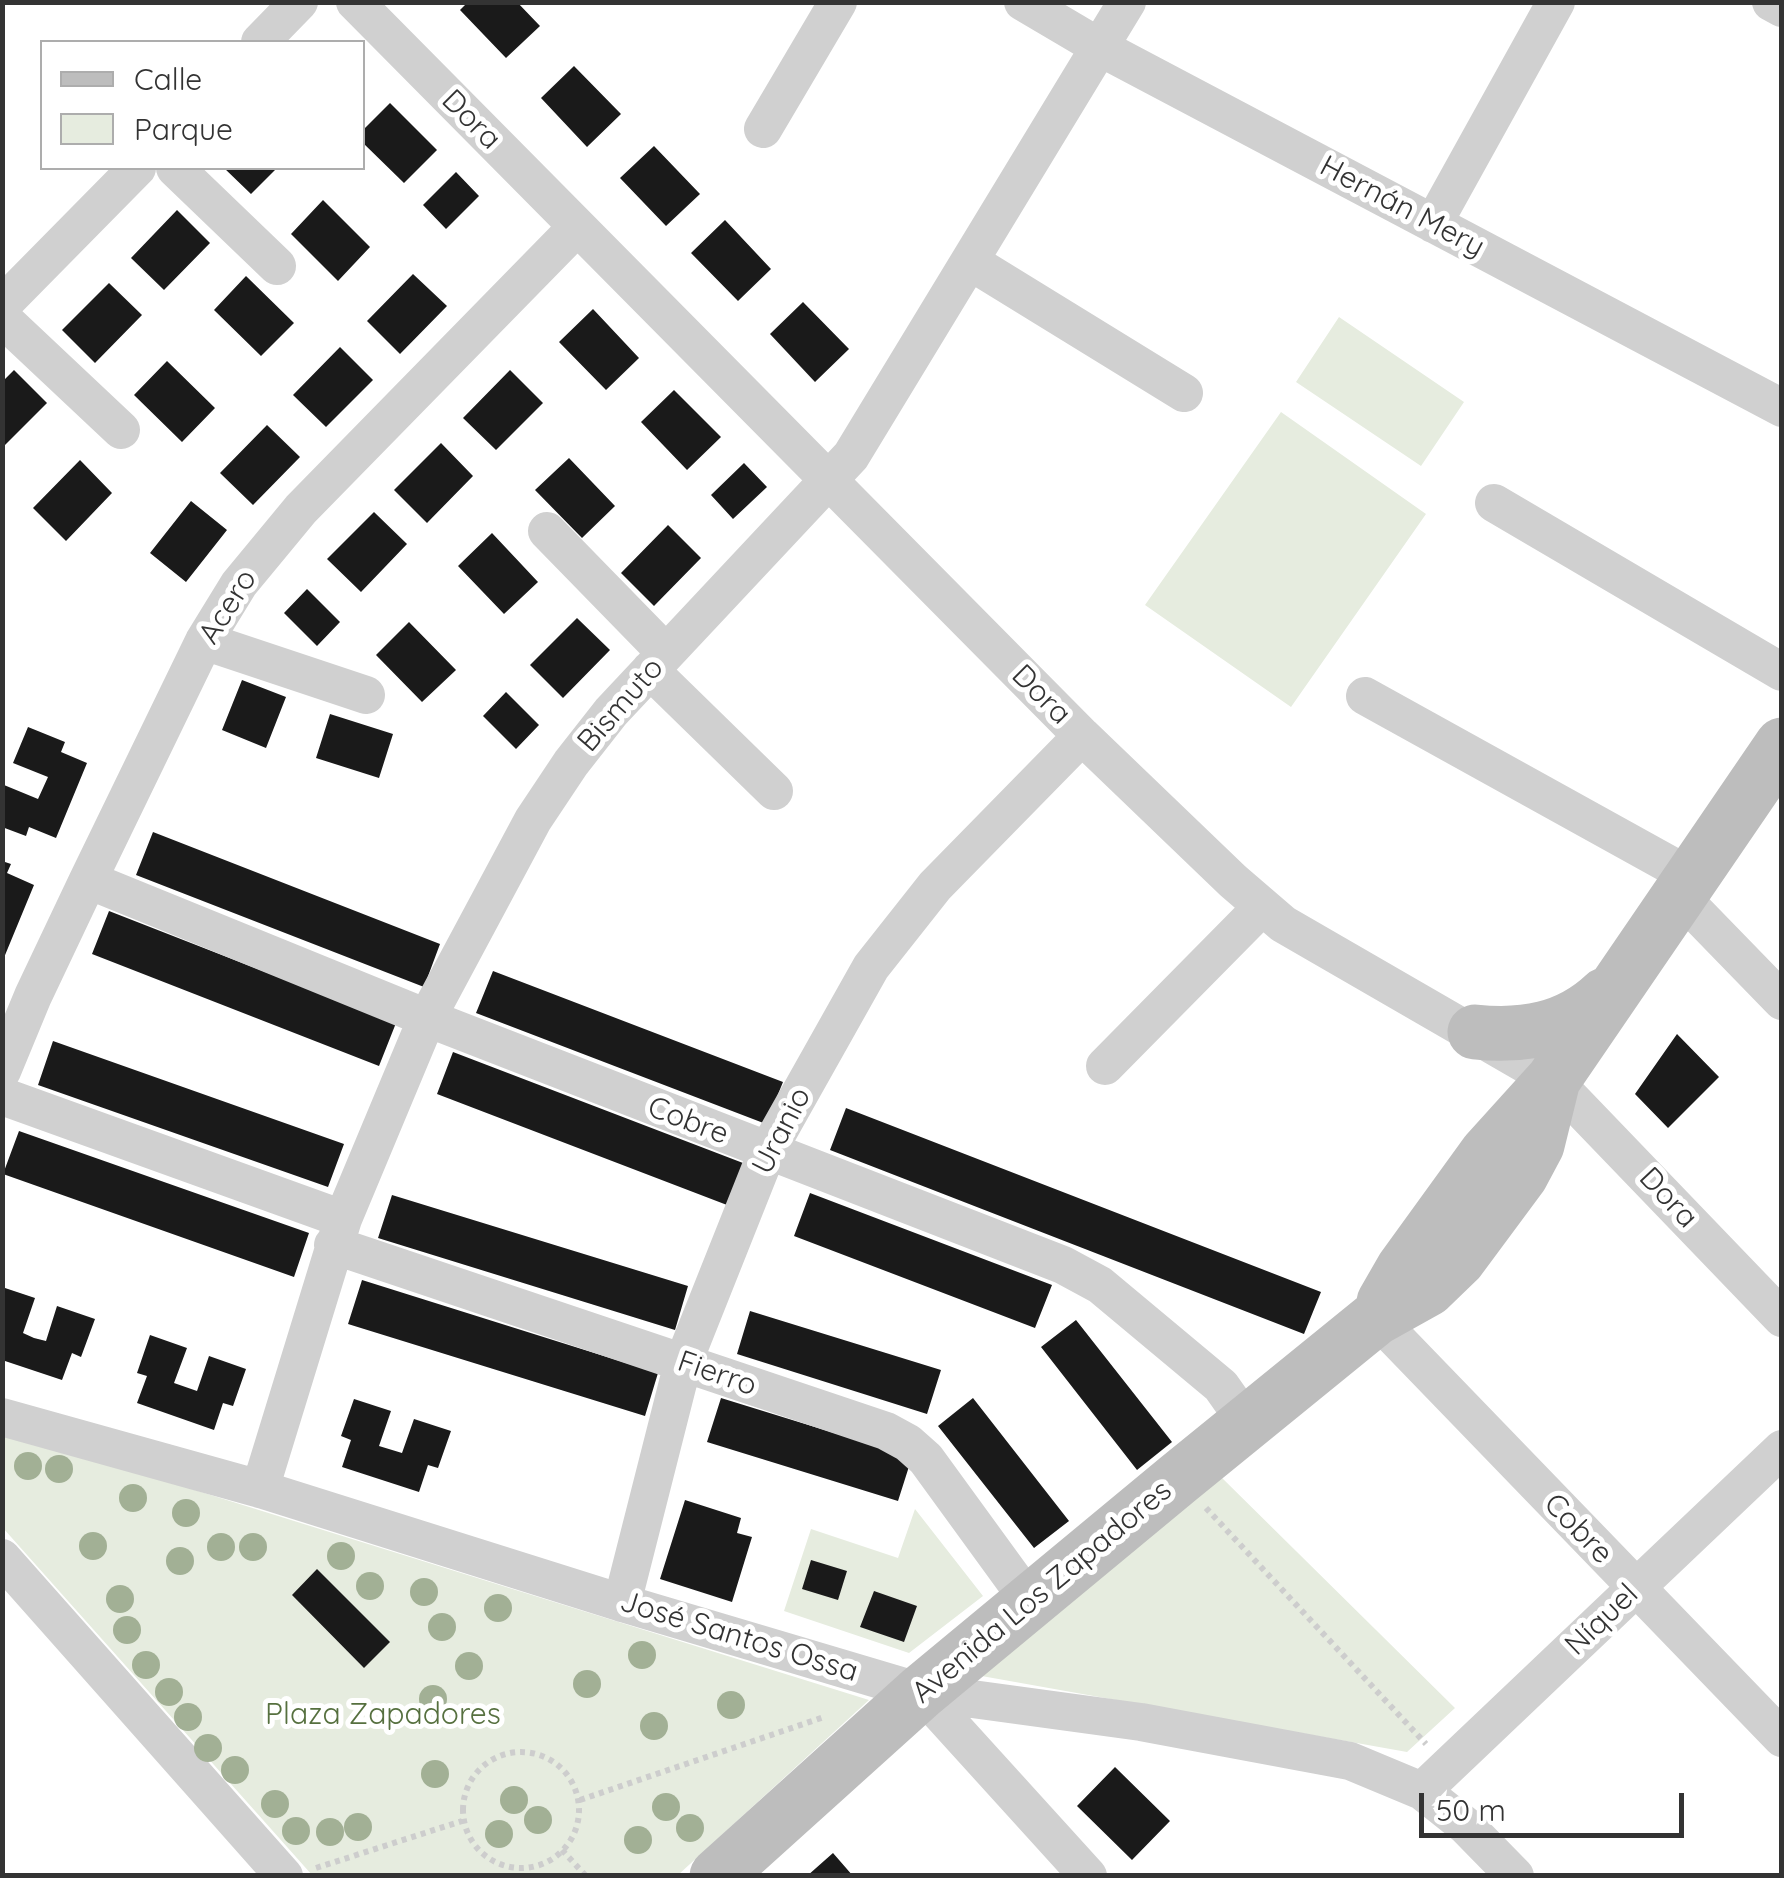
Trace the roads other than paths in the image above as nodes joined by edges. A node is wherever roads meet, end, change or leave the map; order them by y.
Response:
1 (299, 2) edge
2 (355, 2) edge
3 (838, 2) edge
4 (1024, 2) edge
5 (1127, 2) edge
6 (1556, 2) edge
7 (1771, 2) edge
8 (1782, 8) edge
9 (262, 40) edge
10 (1101, 48) junction
11 (763, 129) dead end
12 (135, 170) edge
13 (176, 170) edge
14 (1433, 224) junction
15 (577, 227) junction
16 (972, 262) junction
17 (277, 266) dead end
18 (2, 304) edge
19 (2, 318) edge
20 (1184, 393) dead end
21 (1782, 408) edge
22 (121, 430) dead end
23 (828, 482) junction
24 (1494, 503) dead end
25 (547, 531) dead end
26 (204, 641) junction
27 (658, 661) junction
28 (1782, 672) edge
29 (366, 695) dead end
30 (1364, 696) dead end
31 (1082, 736) junction
32 (1782, 745) edge
33 (774, 791) dead end
34 (88, 880) junction
35 (1684, 885) junction
36 (1262, 906) junction
37 (1618, 983) junction
38 (1782, 1001) edge
39 (427, 1018) junction
40 (1475, 1032) junction
41 (1105, 1066) dead end
42 (2, 1072) edge
43 (1554, 1080) junction
44 (2, 1096) edge
45 (767, 1152) junction
46 (338, 1232) junction
47 (1376, 1318) junction
48 (1782, 1318) edge
49 (683, 1363) junction
50 (2, 1417) edge
51 (1247, 1423) junction
52 (1782, 1450) edge
53 (260, 1489) junction
54 (2, 1558) edge
55 (1635, 1588) junction
56 (1030, 1602) junction
57 (622, 1603) junction
58 (898, 1684) junction
59 (1782, 1738) edge
60 (1435, 1779) junction
61 (298, 1872) edge
62 (717, 1876) edge
63 (1088, 1876) edge
64 (1515, 1876) edge

1 - 9 street
2 - 15 street, Dora
3 - 11 street
4 - 10 street, Hernán Mery
5 - 10 street, Bismuto
6 - 14 street
7 - 8 street
10 - 14 street, Hernán Mery
10 - 16 street, Bismuto
12 - 18 street
13 - 17 street
14 - 21 street, Hernán Mery
15 - 23 street, Dora
15 - 26 street, Acero
16 - 20 street
16 - 23 street, Bismuto
19 - 22 street
23 - 27 street, Bismuto
23 - 31 street, Dora
24 - 28 street
25 - 27 street
26 - 29 street
26 - 34 street, Acero
27 - 33 street
27 - 39 street, Bismuto
30 - 35 street
31 - 36 street, Dora
31 - 45 street, Uranio
32 - 35 main road, Avenida Los Zapadores
34 - 39 street, Cobre
34 - 42 street, Acero
35 - 37 main road, Avenida Los Zapadores
35 - 38 street
36 - 40 street, Dora
36 - 41 street
37 - 40 main road
37 - 43 main road, Avenida Los Zapadores
39 - 45 street, Cobre
39 - 46 street, Bismuto
40 - 43 street, Dora
43 - 47 main road, Avenida Los Zapadores
43 - 48 street, Dora
44 - 46 street, Fierro
45 - 49 street, Uranio
45 - 51 street, Cobre
46 - 49 street, Fierro
46 - 53 street, Bismuto
47 - 51 main road, Avenida Los Zapadores
47 - 55 street, Cobre
49 - 56 street, Fierro
49 - 57 street, Uranio
50 - 53 street, José Santos Ossa
51 - 56 main road, Avenida Los Zapadores
52 - 55 street, Níquel
53 - 57 street, José Santos Ossa
54 - 61 street
55 - 59 street, Cobre
55 - 60 street, Níquel
56 - 58 main road, Avenida Los Zapadores
57 - 58 street, José Santos Ossa
58 - 60 street, José Santos Ossa
58 - 62 main road, Avenida Los Zapadores
58 - 63 street
60 - 64 street, José Santos Ossa

